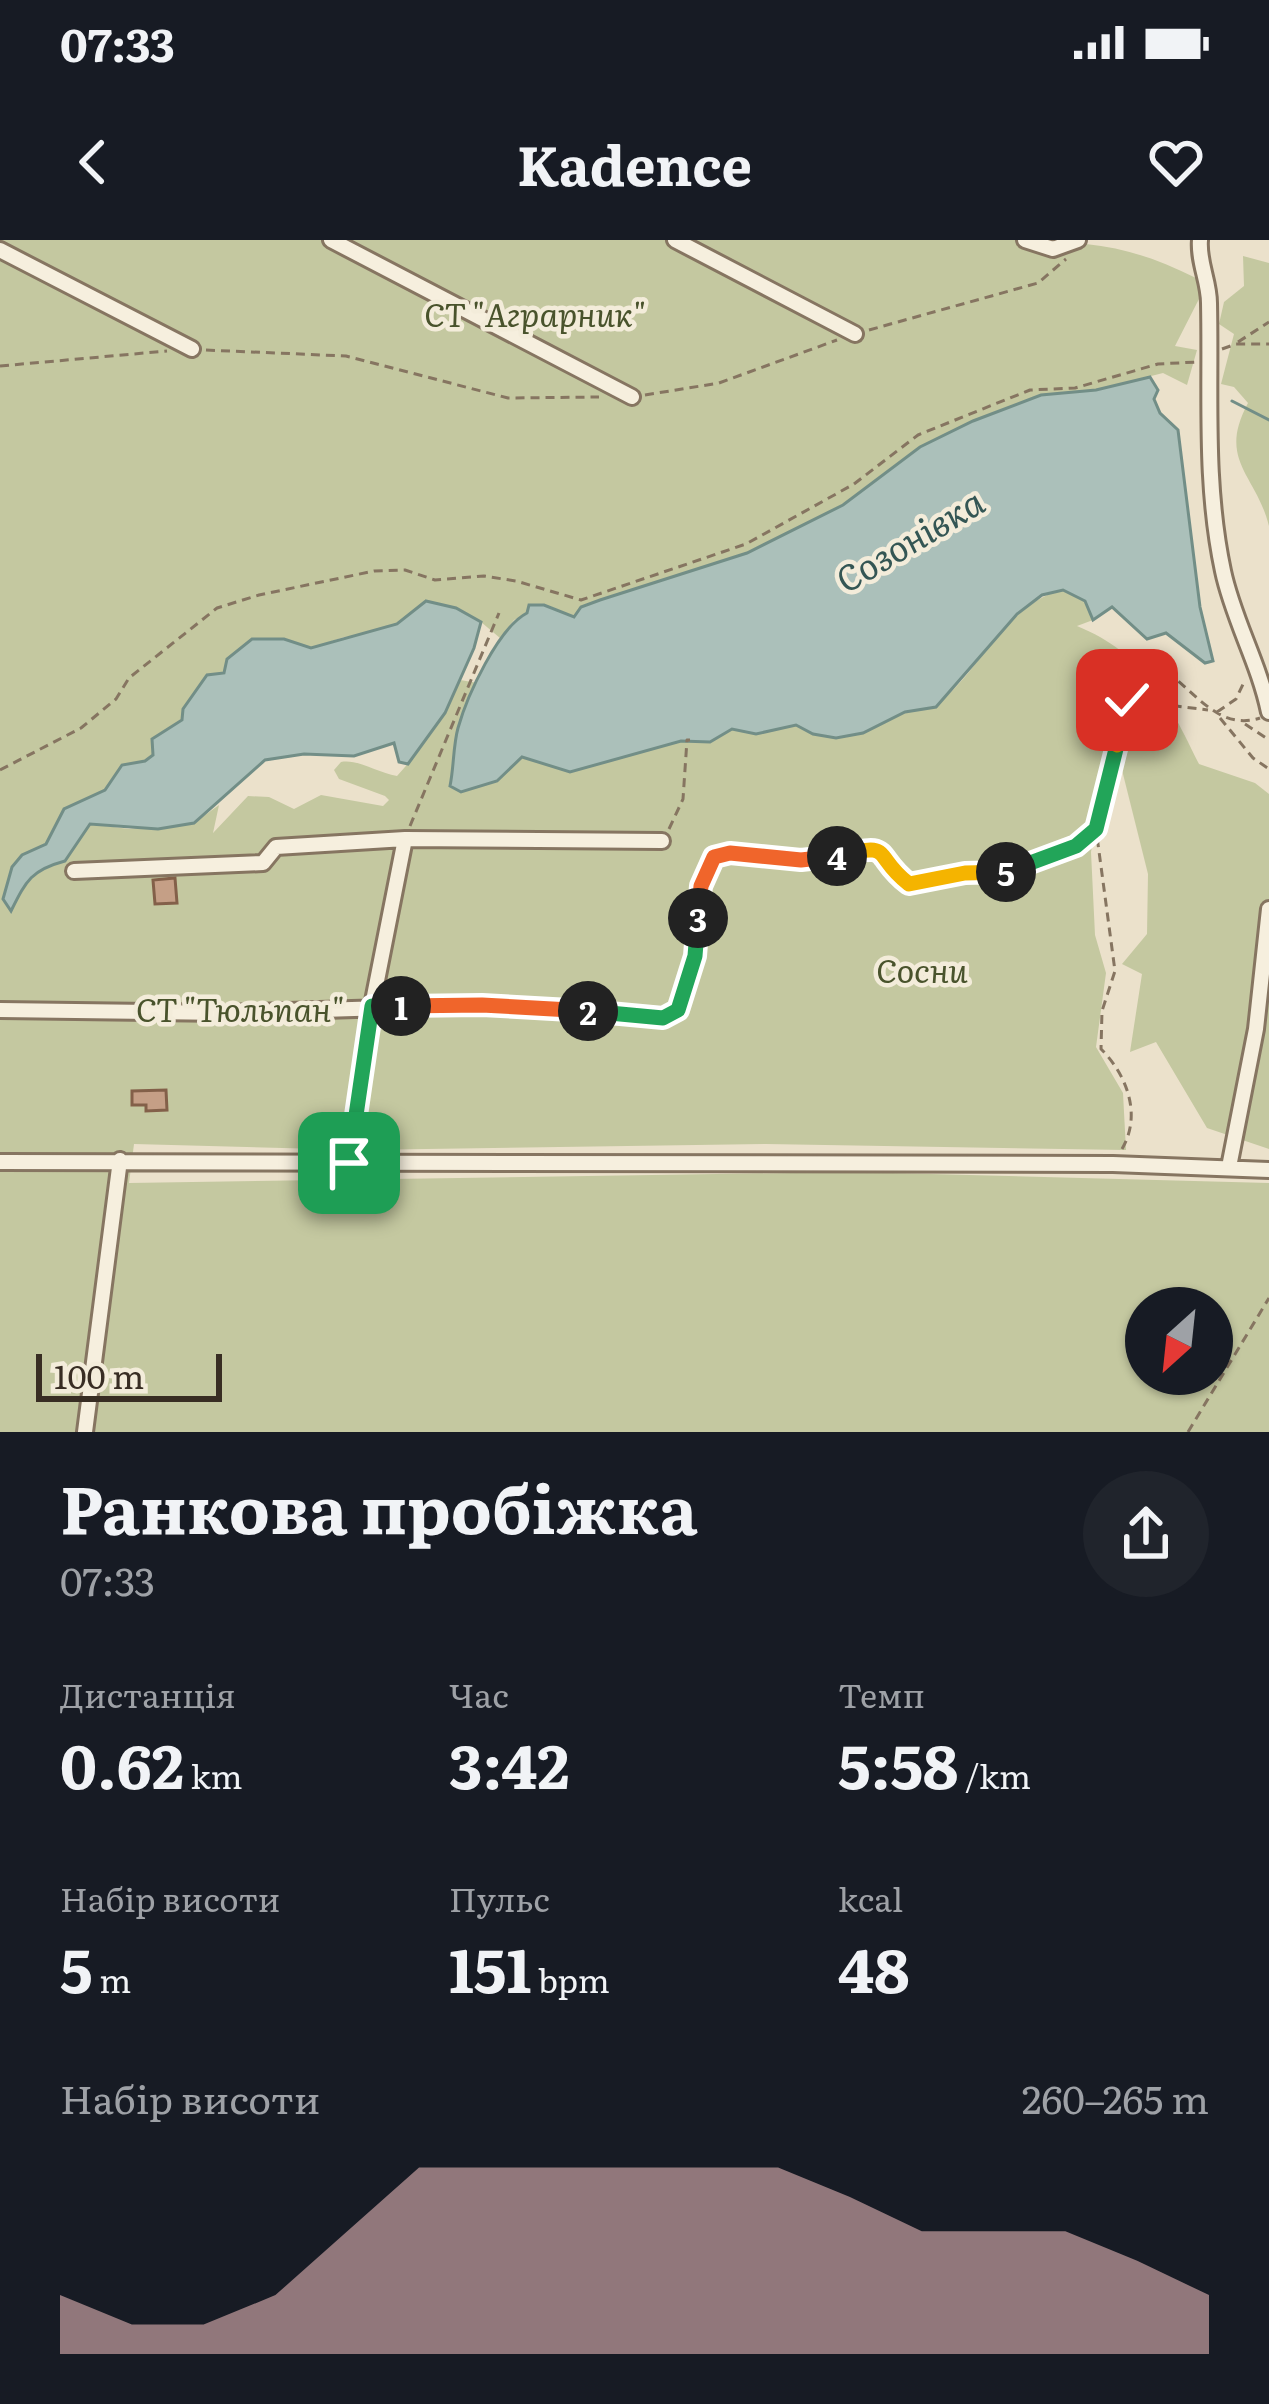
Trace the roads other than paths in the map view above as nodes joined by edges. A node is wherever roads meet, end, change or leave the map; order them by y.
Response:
1 (331, 240) edge
2 (675, 240) edge
3 (1025, 240) edge
4 (1078, 240) edge
5 (1200, 240) edge
6 (0, 250) edge
7 (856, 334) dead end
8 (192, 349) dead end
9 (632, 397) dead end
10 (1269, 709) edge
11 (405, 839) junction
12 (662, 842) road end
13 (74, 871) dead end
14 (701, 886) road end
15 (1269, 909) edge
16 (372, 1006) junction
17 (0, 1010) edge
18 (120, 1160) junction
19 (0, 1162) edge
20 (349, 1163) junction
21 (1228, 1167) junction
22 (1269, 1170) edge
23 (85, 1432) edge

1 - 9 street
2 - 7 street
3 - 4 street
5 - 10 street
6 - 8 street
11 - 12 street
11 - 13 street
11 - 16 street
14 - 16 street
15 - 21 street
16 - 17 street
16 - 20 street
18 - 19 street
18 - 20 street
18 - 23 street
20 - 21 street
21 - 22 street

